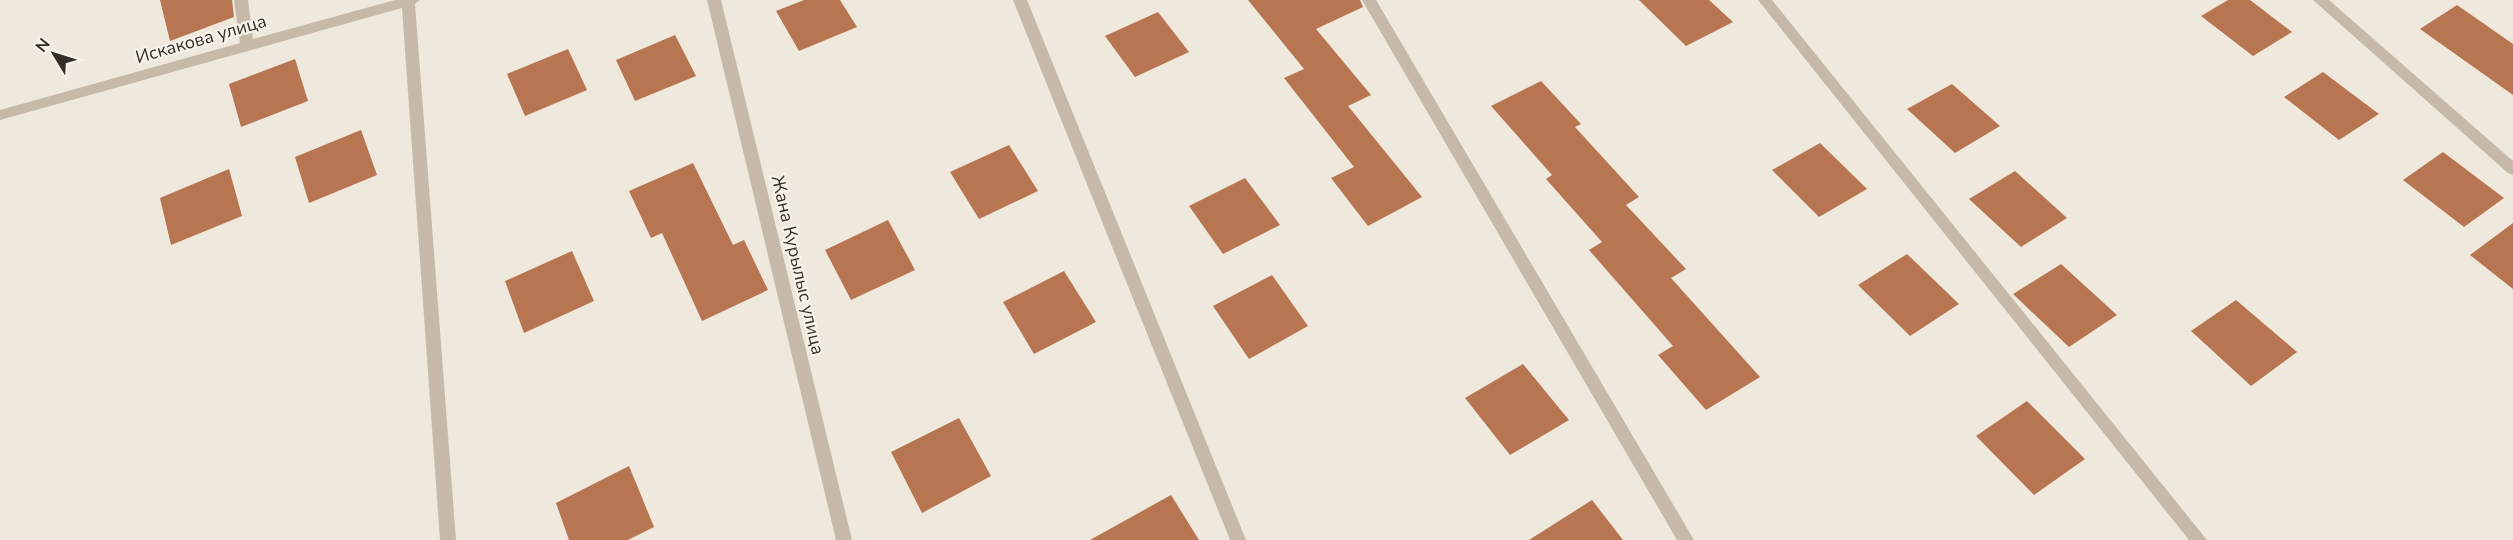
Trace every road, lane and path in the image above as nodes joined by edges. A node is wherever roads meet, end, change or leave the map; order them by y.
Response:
1 (241, 0) edge
2 (714, 0) edge
3 (1020, 0) edge
4 (1369, 0) edge
5 (1765, 0) edge
6 (2320, 0) edge
7 (410, 1) edge
8 (247, 45) junction
9 (0, 115) edge
10 (2513, 169) edge
11 (448, 540) edge
12 (844, 540) edge
13 (1238, 540) edge
14 (1686, 540) edge
15 (2199, 540) edge

1 - 8 street
2 - 12 street, Жана Курылыс улица
3 - 13 street
4 - 14 street
5 - 15 street
6 - 10 street
7 - 8 street, Искакова улица
7 - 11 street
8 - 9 street, Искакова улица

